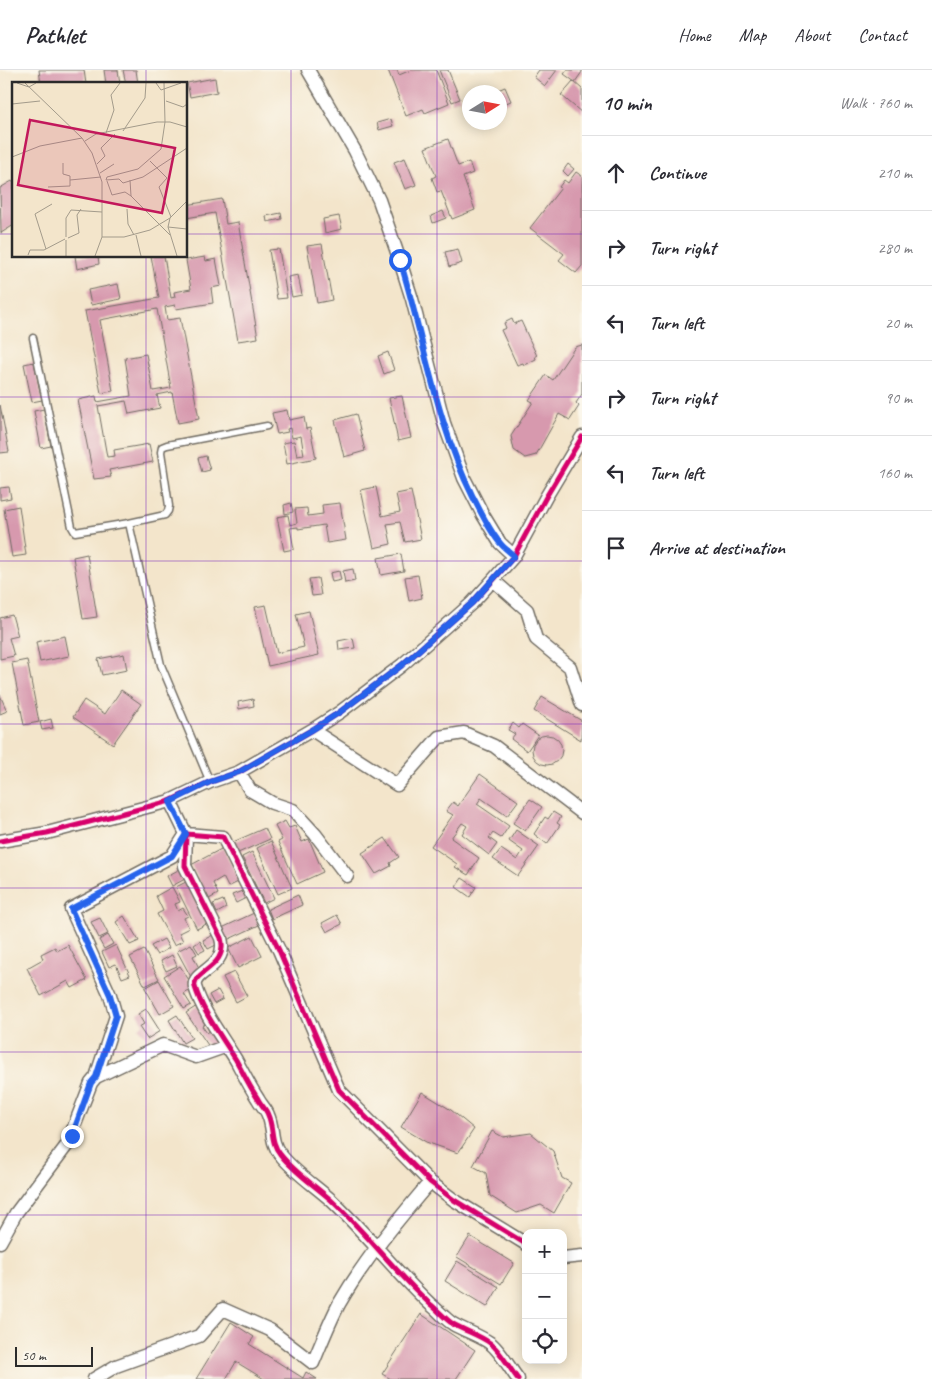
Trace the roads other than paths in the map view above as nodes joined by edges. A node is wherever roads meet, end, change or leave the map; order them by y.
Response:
1 (308, 70) edge
2 (33, 338) dead end
3 (267, 426) dead end
4 (582, 437) edge
5 (129, 523) junction
6 (514, 556) junction
7 (493, 580) junction
8 (582, 705) edge
9 (312, 730) junction
10 (239, 772) junction
11 (210, 782) junction
12 (170, 802) junction
13 (582, 813) edge
14 (186, 834) junction
15 (0, 841) edge
16 (347, 876) dead end
17 (227, 1046) junction
18 (96, 1077) junction
19 (430, 1182) junction
20 (0, 1242) edge
21 (522, 1242) edge
22 (375, 1248) junction
23 (582, 1256) edge
24 (567, 1258) edge
25 (94, 1379) edge
26 (518, 1379) edge

1 - 6 street
2 - 5 lane
3 - 5 lane
4 - 6 street
5 - 11 lane
6 - 7 street
7 - 8 street
7 - 9 street
9 - 10 street
9 - 13 street
10 - 11 street
10 - 16 street
11 - 12 street
12 - 14 street
12 - 15 street
14 - 17 street
14 - 18 street
14 - 19 street
17 - 18 street
17 - 22 street
18 - 20 street
19 - 21 street
19 - 22 street
22 - 25 street
22 - 26 street
23 - 24 street

